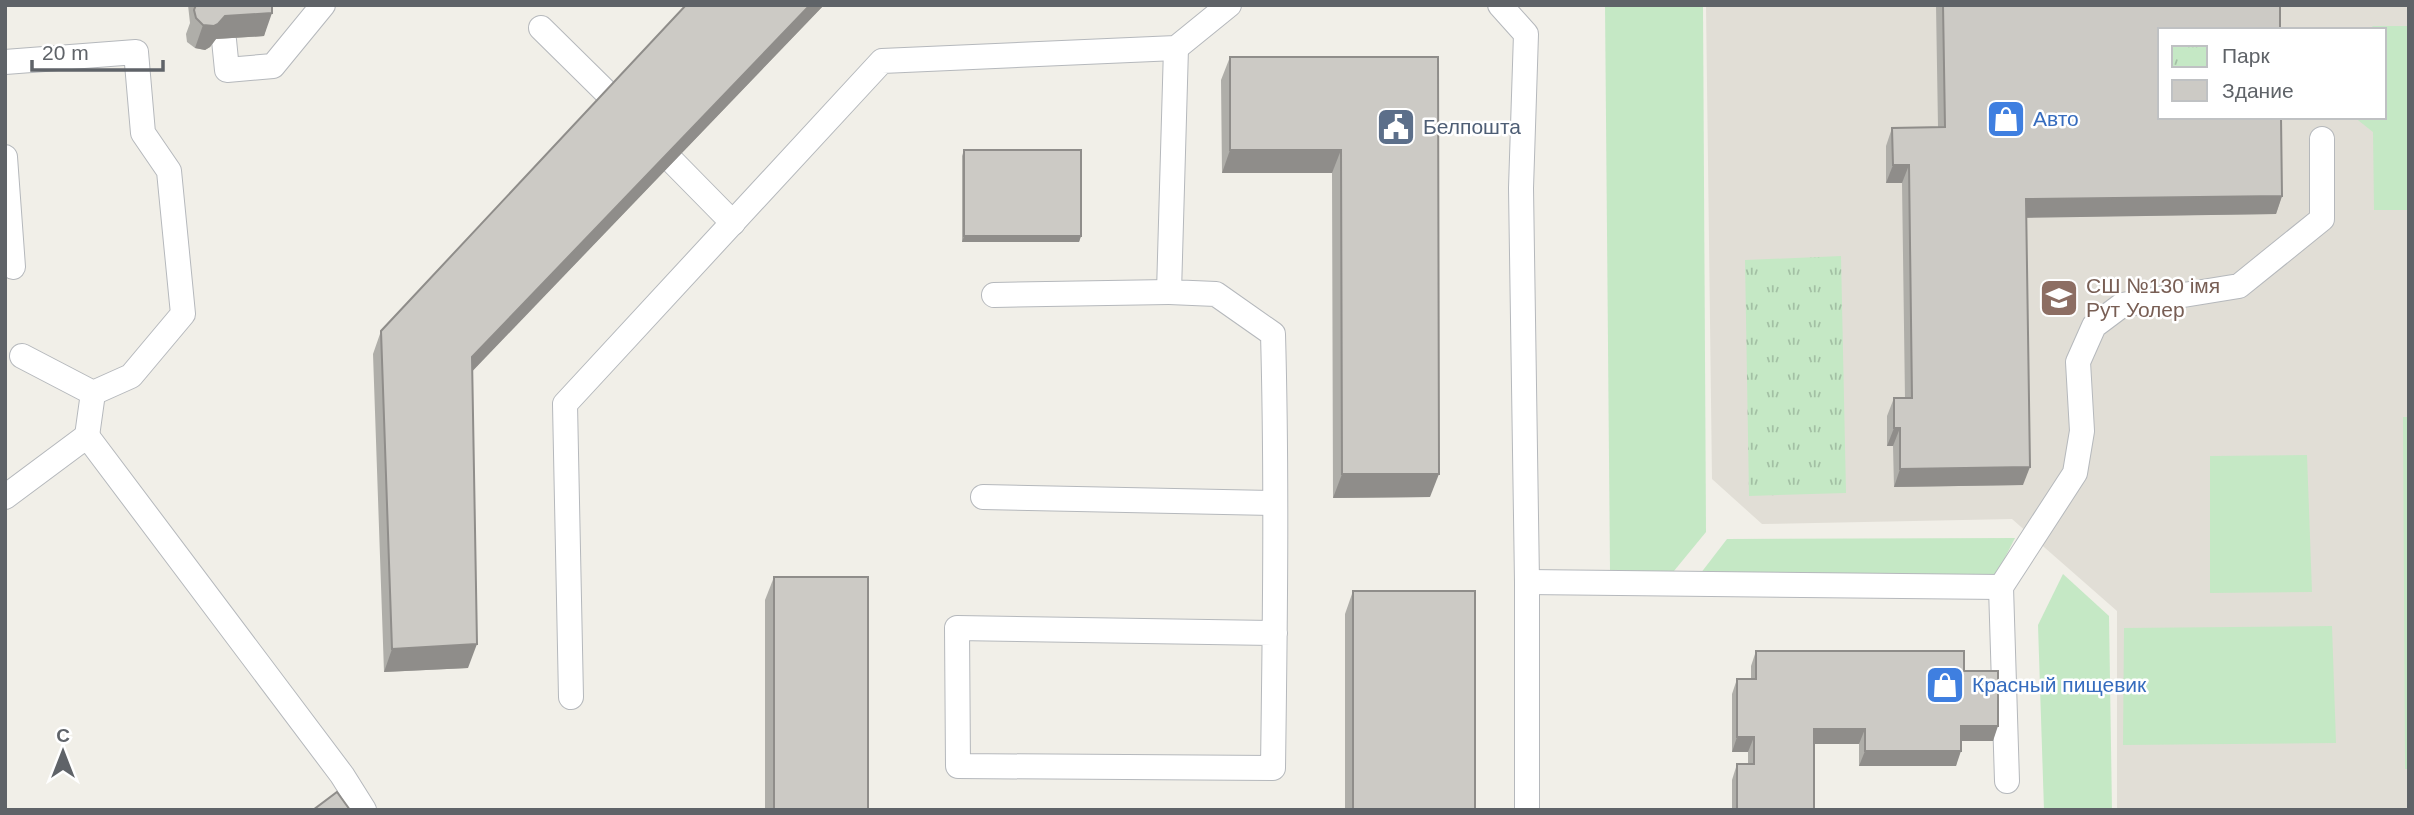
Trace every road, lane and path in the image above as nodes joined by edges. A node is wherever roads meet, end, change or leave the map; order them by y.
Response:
1 (323, 5) edge
2 (1228, 5) edge
3 (1500, 5) edge
4 (541, 28) dead end
5 (225, 40) edge
6 (1176, 48) junction
7 (5, 61) edge
8 (612, 98) edge
9 (2322, 139) dead end
10 (5, 157) edge
11 (673, 162) edge
12 (733, 223) junction
13 (13, 267) dead end
14 (1169, 292) junction
15 (994, 295) dead end
16 (22, 356) dead end
17 (93, 393) junction
18 (87, 436) junction
19 (5, 497) edge
20 (984, 497) dead end
21 (1275, 503) junction
22 (1527, 582) junction
23 (2000, 587) junction
24 (1275, 634) junction
25 (571, 697) dead end
26 (2007, 781) dead end
27 (364, 810) edge
28 (1527, 810) edge

1 - 5 lane
2 - 6 lane
3 - 22 lane
4 - 8 lane
6 - 12 lane
6 - 14 lane
7 - 17 lane
9 - 23 lane
10 - 13 lane
11 - 12 lane
12 - 25 lane
14 - 15 lane
14 - 21 lane
16 - 17 lane
17 - 18 lane
18 - 19 lane
18 - 27 lane
20 - 21 lane
21 - 24 lane
22 - 23 lane
22 - 28 lane
23 - 26 lane
24 - 24 lane

